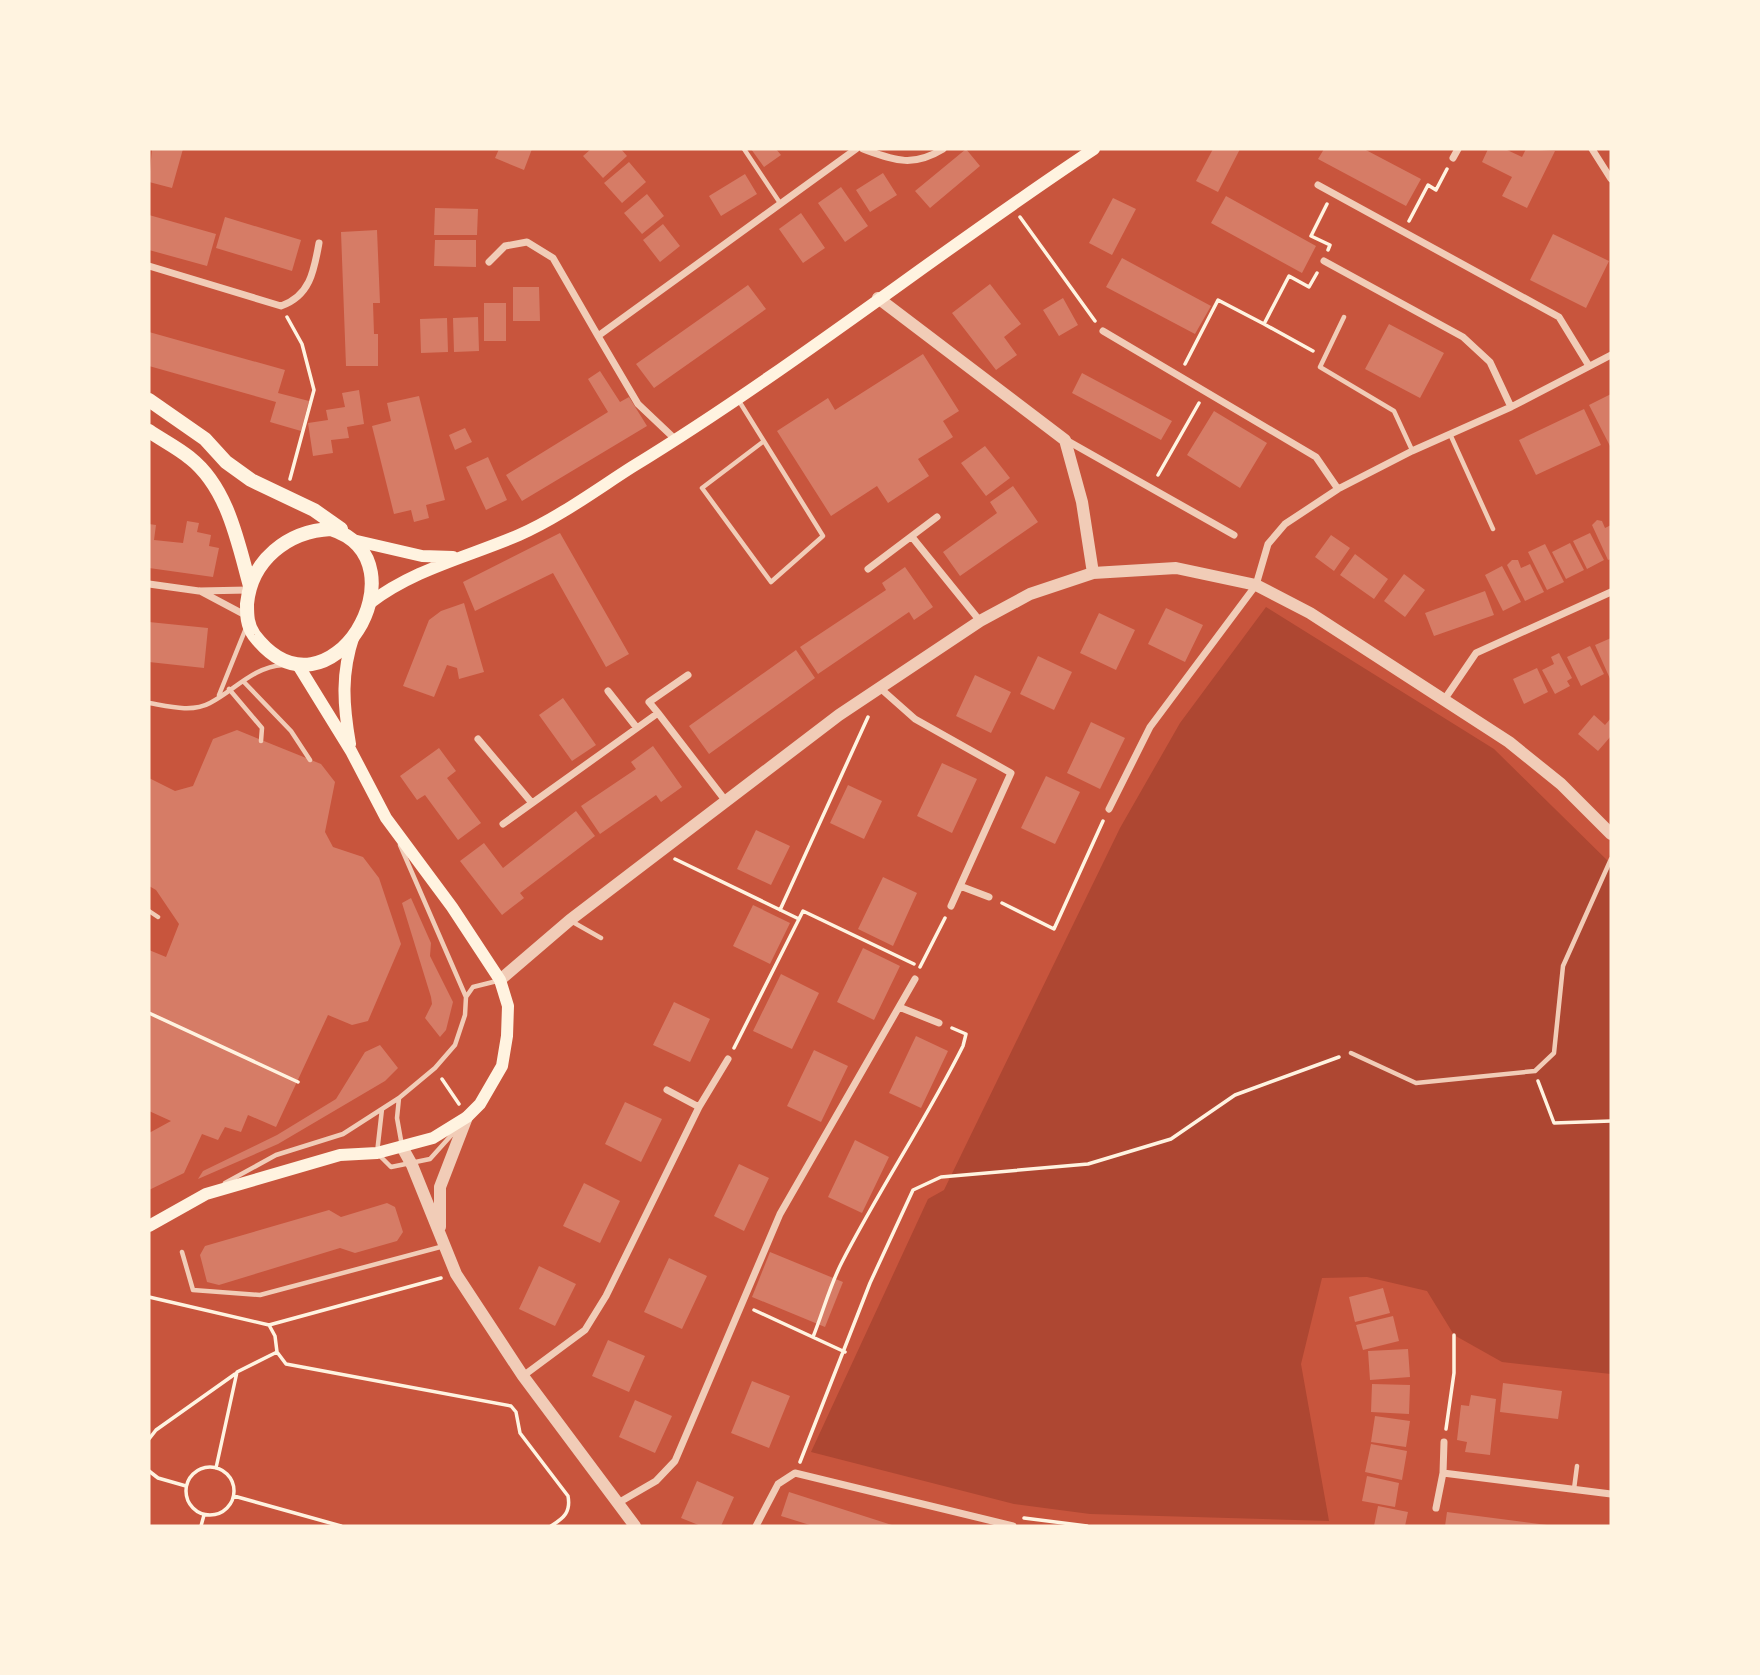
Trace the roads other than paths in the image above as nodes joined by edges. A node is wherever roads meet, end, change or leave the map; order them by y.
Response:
1 (744, 149) edge
2 (856, 149) edge
3 (863, 149) edge
4 (943, 149) edge
5 (1094, 149) edge
6 (1458, 149) edge
7 (1592, 149) edge
8 (1454, 158) road end
9 (1611, 179) edge
10 (1318, 185) dead end
11 (780, 203) junction
12 (319, 243) dead end
13 (1324, 261) road end
14 (489, 262) dead end
15 (149, 266) edge
16 (878, 298) junction
17 (1344, 317) dead end
18 (1103, 331) road end
19 (598, 335) junction
20 (1611, 355) edge
21 (1589, 366) junction
22 (149, 400) edge
23 (739, 401) junction
24 (1511, 407) junction
25 (149, 431) edge
26 (1450, 434) junction
27 (676, 440) junction
28 (1065, 440) junction
29 (764, 441) junction
30 (1412, 451) junction
31 (1338, 489) junction
32 (937, 517) dead end
33 (1493, 529) dead end
34 (1234, 535) dead end
35 (912, 537) junction
36 (352, 538) junction
37 (457, 557) junction
38 (868, 569) dead end
39 (1093, 573) junction
40 (149, 584) edge
41 (1256, 585) junction
42 (249, 588) junction
43 (199, 591) junction
44 (1611, 592) edge
45 (370, 603) junction
46 (247, 619) junction
47 (980, 621) junction
48 (354, 634) junction
49 (296, 665) junction
50 (688, 675) dead end
51 (243, 681) junction
52 (225, 682) junction
53 (880, 688) junction
54 (229, 690) junction
55 (608, 691) dead end
56 (219, 695) junction
57 (1444, 700) junction
58 (149, 703) edge
59 (658, 713) junction
60 (637, 728) junction
61 (478, 739) dead end
62 (261, 741) dead end
63 (351, 751) junction
64 (310, 760) dead end
65 (725, 800) junction
66 (532, 803) junction
67 (1109, 809) road end
68 (503, 824) dead end
69 (394, 829) junction
70 (1611, 834) edge
71 (1611, 859) edge
72 (960, 886) junction
73 (989, 897) road end
74 (951, 906) road end
75 (149, 911) edge
76 (158, 917) dead end
77 (570, 920) junction
78 (601, 938) dead end
79 (915, 979) road end
80 (500, 980) junction
81 (466, 997) junction
82 (899, 1007) junction
83 (939, 1023) road end
84 (1351, 1053) road end
85 (728, 1059) road end
86 (667, 1090) dead end
87 (399, 1098) junction
88 (699, 1107) junction
89 (382, 1109) junction
90 (467, 1117) junction
91 (402, 1147) junction
92 (377, 1153) junction
93 (412, 1165) junction
94 (206, 1194) junction
95 (149, 1226) edge
96 (442, 1240) junction
97 (182, 1252) dead end
98 (523, 1376) junction
99 (1444, 1441) road end
100 (1577, 1466) dead end
101 (1443, 1473) junction
102 (1574, 1490) junction
103 (1611, 1494) edge
104 (618, 1503) junction
105 (1436, 1508) dead end
106 (635, 1526) edge
107 (757, 1526) edge
108 (1013, 1526) edge

1 - 11 lane
2 - 11 street
3 - 4 street
5 - 16 main road
6 - 8 street
7 - 9 street
10 - 21 street
11 - 19 street
12 - 15 street
13 - 24 street
14 - 19 street
16 - 23 main road
16 - 28 street
17 - 30 lane
18 - 31 street
19 - 27 street
20 - 21 street
21 - 24 street
22 - 36 main road
23 - 27 main road
23 - 29 lane
24 - 26 street
25 - 42 main road
26 - 30 street
26 - 33 lane
27 - 37 main road
28 - 34 street
28 - 39 street
29 - 29 lane
30 - 31 street
31 - 41 street
32 - 35 street
35 - 38 street
35 - 47 street
36 - 37 main road
36 - 42 main road
36 - 45 main road
37 - 45 main road
39 - 41 street
39 - 47 street
40 - 43 street
41 - 57 street
41 - 67 street
42 - 43 street
42 - 46 main road
43 - 46 street
44 - 57 street
45 - 48 main road
46 - 49 main road
46 - 52 lane
47 - 53 street
48 - 49 main road
48 - 63 main road
49 - 51 lane
49 - 63 main road
50 - 59 street
51 - 54 lane
51 - 64 lane
52 - 54 lane
52 - 56 lane
53 - 65 street
53 - 72 street
54 - 56 lane
54 - 62 lane
55 - 60 street
56 - 58 lane
57 - 70 street
59 - 60 street
59 - 65 street
60 - 66 street
61 - 66 street
63 - 69 main road
65 - 77 street
66 - 68 street
69 - 80 main road
69 - 81 lane
71 - 84 lane
72 - 73 street
72 - 74 street
75 - 76 lane
77 - 78 lane
77 - 80 street
79 - 82 street
80 - 81 lane
80 - 90 main road
81 - 87 lane
82 - 83 street
82 - 104 street
85 - 88 street
86 - 88 street
87 - 89 lane
87 - 91 lane
88 - 98 street
89 - 92 lane
89 - 94 lane
90 - 91 main road
90 - 93 lane
90 - 96 street
91 - 92 main road
91 - 93 street
92 - 93 lane
92 - 94 main road
93 - 96 street
94 - 95 main road
96 - 97 lane
96 - 98 street
98 - 104 street
99 - 101 street
100 - 102 lane
101 - 102 street
101 - 105 street
102 - 103 street
104 - 106 street
107 - 108 street

